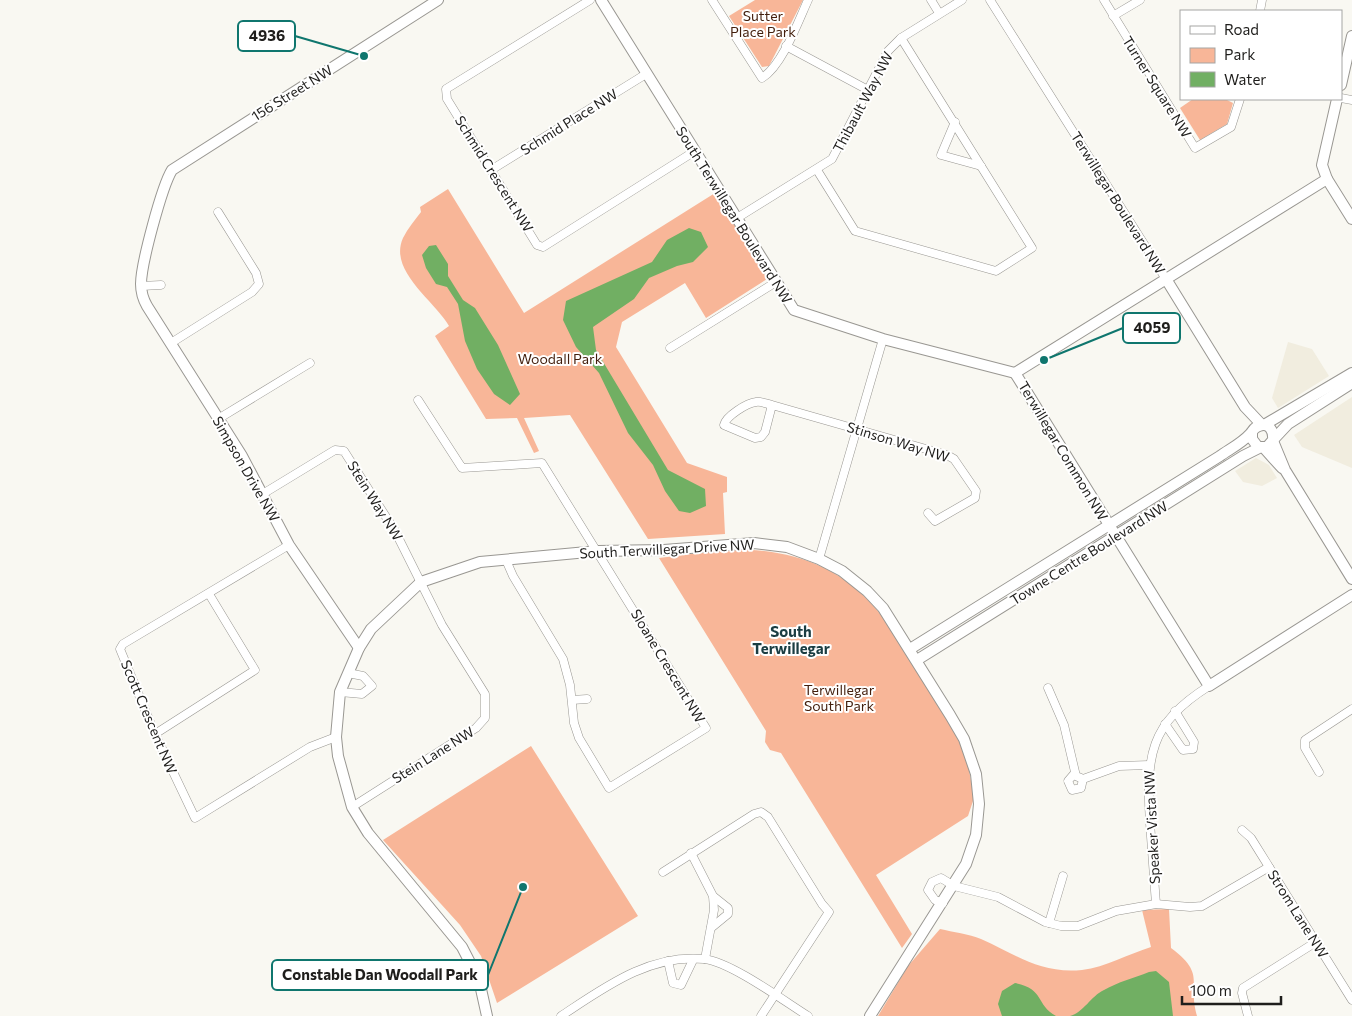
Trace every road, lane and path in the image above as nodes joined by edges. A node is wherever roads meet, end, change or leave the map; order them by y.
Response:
1 (438, 0) edge
2 (590, 0) edge
3 (601, 0) edge
4 (712, 0) edge
5 (808, 0) edge
6 (931, 0) edge
7 (962, 0) edge
8 (990, 0) edge
9 (1104, 0) edge
10 (1140, 0) edge
11 (939, 13) junction
12 (1113, 16) junction
13 (1352, 36) edge
14 (901, 38) junction
15 (786, 46) junction
16 (646, 74) junction
17 (1342, 81) edge
18 (868, 90) junction
19 (1240, 100) edge
20 (1338, 100) edge
21 (955, 122) junction
22 (695, 151) junction
23 (981, 166) junction
24 (492, 170) junction
25 (817, 170) junction
26 (1327, 179) junction
27 (218, 212) dead end
28 (737, 218) junction
29 (1352, 219) edge
30 (1166, 279) junction
31 (776, 282) junction
32 (161, 285) dead end
33 (141, 286) junction
34 (883, 339) junction
35 (170, 343) junction
36 (670, 348) dead end
37 (310, 363) dead end
38 (1015, 373) junction
39 (1352, 373) edge
40 (1352, 383) edge
41 (418, 400) dead end
42 (772, 405) junction
43 (1245, 407) junction
44 (218, 419) junction
45 (1263, 425) junction
46 (858, 429) junction
47 (1252, 432) junction
48 (1273, 440) junction
49 (1262, 448) junction
50 (1285, 470) junction
51 (261, 496) junction
52 (928, 513) dead end
53 (1108, 525) junction
54 (1115, 536) junction
55 (289, 545) junction
56 (598, 551) junction
57 (820, 559) junction
58 (506, 560) junction
59 (1352, 579) edge
60 (421, 582) junction
61 (209, 594) junction
62 (1352, 595) edge
63 (359, 648) junction
64 (910, 649) junction
65 (917, 660) junction
66 (348, 674) junction
67 (1209, 686) junction
68 (1048, 688) dead end
69 (340, 692) junction
70 (587, 699) dead end
71 (572, 700) junction
72 (1352, 709) edge
73 (1175, 711) junction
74 (1165, 724) junction
75 (155, 734) junction
76 (336, 737) junction
77 (1149, 765) junction
78 (1319, 772) dead end
79 (1074, 774) junction
80 (1083, 778) junction
81 (352, 807) junction
82 (1242, 830) dead end
83 (691, 853) junction
84 (1269, 866) junction
85 (662, 872) dead end
86 (1063, 876) dead end
87 (954, 886) junction
88 (713, 896) junction
89 (943, 903) junction
90 (1156, 904) junction
91 (1049, 923) junction
92 (711, 928) junction
93 (1316, 942) junction
94 (705, 959) junction
95 (693, 960) junction
96 (668, 961) junction
97 (775, 995) junction
98 (1352, 1000) edge
99 (488, 1016) edge
100 (562, 1016) edge
101 (761, 1016) edge
102 (808, 1016) edge
103 (870, 1016) edge
104 (1248, 1016) edge
105 (1256, 1016) edge

1 - 33 street, 156 Street NW
2 - 24 street, Schmid Crescent NW
3 - 16 street, South Terwillegar Boulevard NW
4 - 15 street
5 - 15 street
6 - 11 street
7 - 11 street, Thibault Way NW
8 - 30 street, Terwillegar Boulevard NW
9 - 12 street, Turner Square NW
10 - 12 street
11 - 14 street, Thibault Way NW
12 - 19 street, Turner Square NW
13 - 17 street
14 - 18 street, Thibault Way NW
14 - 21 street
15 - 18 street
16 - 22 street, South Terwillegar Boulevard NW
16 - 24 street, Schmid Place NW
18 - 25 street, Thibault Way NW
20 - 26 street
21 - 23 street
21 - 23 street
22 - 24 street, Schmid Crescent NW
22 - 28 street, South Terwillegar Boulevard NW
23 - 25 street
25 - 28 street, Thibault Way NW
26 - 29 street
26 - 30 street, Terwillegar Common NW
27 - 35 street
28 - 31 street, South Terwillegar Boulevard NW
30 - 38 street, Terwillegar Common NW
30 - 43 street, Terwillegar Boulevard NW
31 - 34 street, South Terwillegar Boulevard NW
31 - 36 street
32 - 33 street
33 - 35 street, Simpson Drive NW
34 - 38 street, South Terwillegar Boulevard NW
34 - 46 street
35 - 44 street, Simpson Drive NW
37 - 44 street
38 - 53 street, Terwillegar Common NW
39 - 45 street
40 - 48 street
41 - 56 street
42 - 42 street, Stinson Way NW
42 - 46 street, Stinson Way NW
43 - 45 street, Terwillegar Boulevard NW
43 - 47 street, Terwillegar Boulevard NW
44 - 51 street, Simpson Drive NW
45 - 47 street
45 - 48 street
46 - 52 street, Stinson Way NW
46 - 57 street
47 - 49 street
47 - 53 street, Towne Centre Boulevard NW
48 - 49 street
48 - 50 street
49 - 50 street
49 - 54 street, Towne Centre Boulevard NW
50 - 59 street
51 - 55 street, Simpson Drive NW
51 - 60 street, Stein Way NW
53 - 54 street, Terwillegar Common NW
53 - 64 street, Towne Centre Boulevard NW
54 - 65 street, Towne Centre Boulevard NW
54 - 67 street, Terwillegar Common NW
55 - 61 street, Scott Crescent NW
55 - 63 street, Simpson Drive NW
56 - 57 street, South Terwillegar Drive NW
56 - 58 street, South Terwillegar Drive NW
56 - 71 street, Sloane Crescent NW
57 - 64 street, South Terwillegar Drive NW
58 - 60 street, South Terwillegar Drive NW
58 - 71 street, Sloane Crescent NW
60 - 63 street, South Terwillegar Drive NW
60 - 81 street, Stein Lane NW
61 - 75 street, Scott Crescent NW
61 - 75 street
62 - 67 street
63 - 66 street, South Terwillegar Drive NW
64 - 65 street, South Terwillegar Drive NW
65 - 87 street, South Terwillegar Drive NW
66 - 69 street, South Terwillegar Drive NW
66 - 69 street
67 - 73 street, Speaker Vista NW
68 - 79 street
69 - 76 street, South Terwillegar Drive NW
70 - 71 street
72 - 78 street
73 - 74 street, Speaker Vista NW
73 - 74 street
74 - 77 street, Speaker Vista NW
75 - 76 street, Scott Crescent NW
76 - 81 street, South Terwillegar Drive NW
77 - 80 street
77 - 90 street, Speaker Vista NW
79 - 80 street
79 - 80 street
81 - 99 street, South Terwillegar Drive NW
82 - 84 street, Strom Lane NW
83 - 85 street
83 - 88 street
83 - 97 street
84 - 90 street
84 - 93 street, Strom Lane NW
86 - 91 street
87 - 89 street, South Terwillegar Drive NW
87 - 89 street
87 - 91 street
88 - 92 street
88 - 92 street
89 - 103 street, South Terwillegar Drive NW
90 - 91 street
92 - 94 street
93 - 98 street, Strom Lane NW
93 - 104 street
94 - 95 street
94 - 97 street
95 - 96 street
95 - 96 street
96 - 100 street
97 - 101 street
97 - 102 street
104 - 105 street

